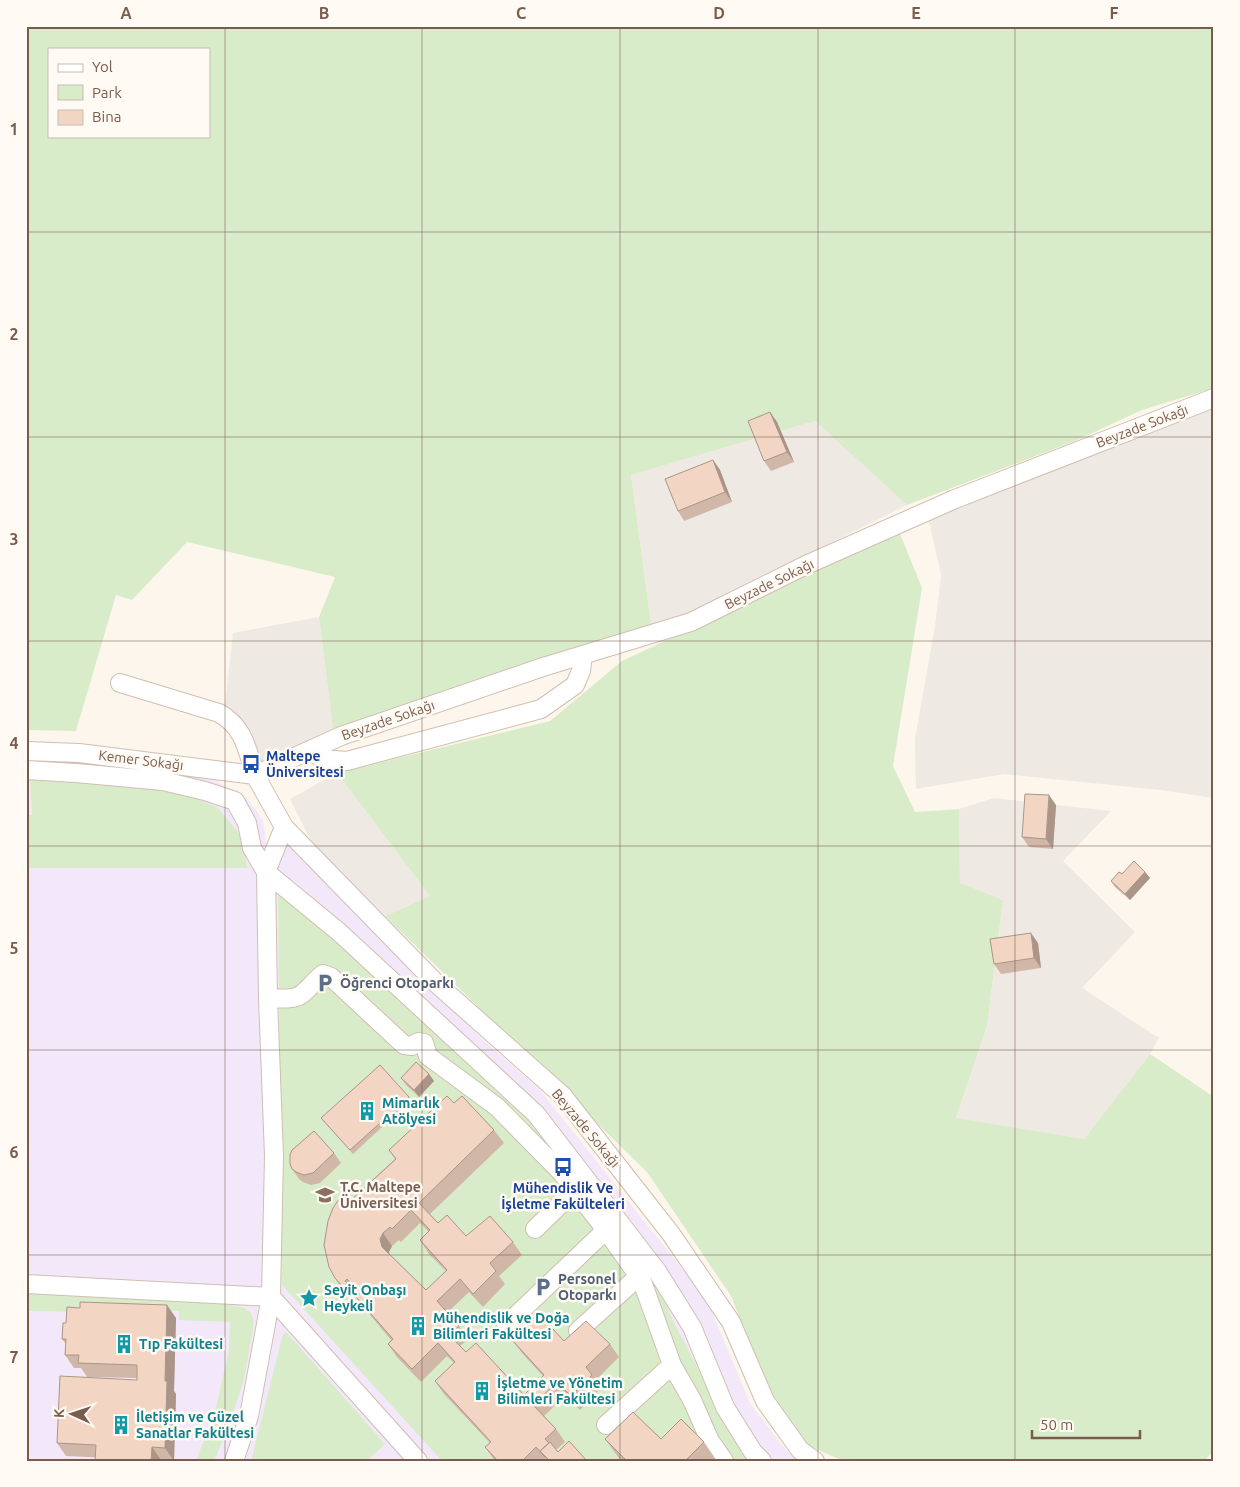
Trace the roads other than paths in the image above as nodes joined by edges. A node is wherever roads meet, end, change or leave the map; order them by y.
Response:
1 (1214, 398) edge
2 (582, 655) junction
3 (120, 683) dead end
4 (311, 750) junction
5 (26, 751) edge
6 (26, 770) edge
7 (255, 775) junction
8 (284, 827) junction
9 (266, 872) junction
10 (268, 998) junction
11 (575, 1190) junction
12 (535, 1229) dead end
13 (606, 1230) junction
14 (639, 1276) junction
15 (26, 1284) edge
16 (271, 1297) junction
17 (506, 1325) dead end
18 (578, 1331) edge
19 (672, 1365) junction
20 (606, 1425) dead end
21 (234, 1461) edge
22 (418, 1461) edge
23 (724, 1461) edge
24 (762, 1461) edge
25 (815, 1461) edge

1 - 2 street, Beyzade Sokağı
2 - 4 street, Beyzade Sokağı
2 - 4 street
3 - 7 street
4 - 7 street, Beyzade Sokağı
5 - 7 street, Kemer Sokağı
6 - 9 street
7 - 8 street, Beyzade Sokağı
8 - 9 street
8 - 25 street, Beyzade Sokağı
9 - 10 street
9 - 24 street
10 - 11 street
10 - 16 street
11 - 12 street
11 - 13 street
13 - 14 street
13 - 17 street
14 - 18 street
14 - 19 street
15 - 16 street
16 - 21 street
16 - 22 street
19 - 20 street
19 - 23 street

